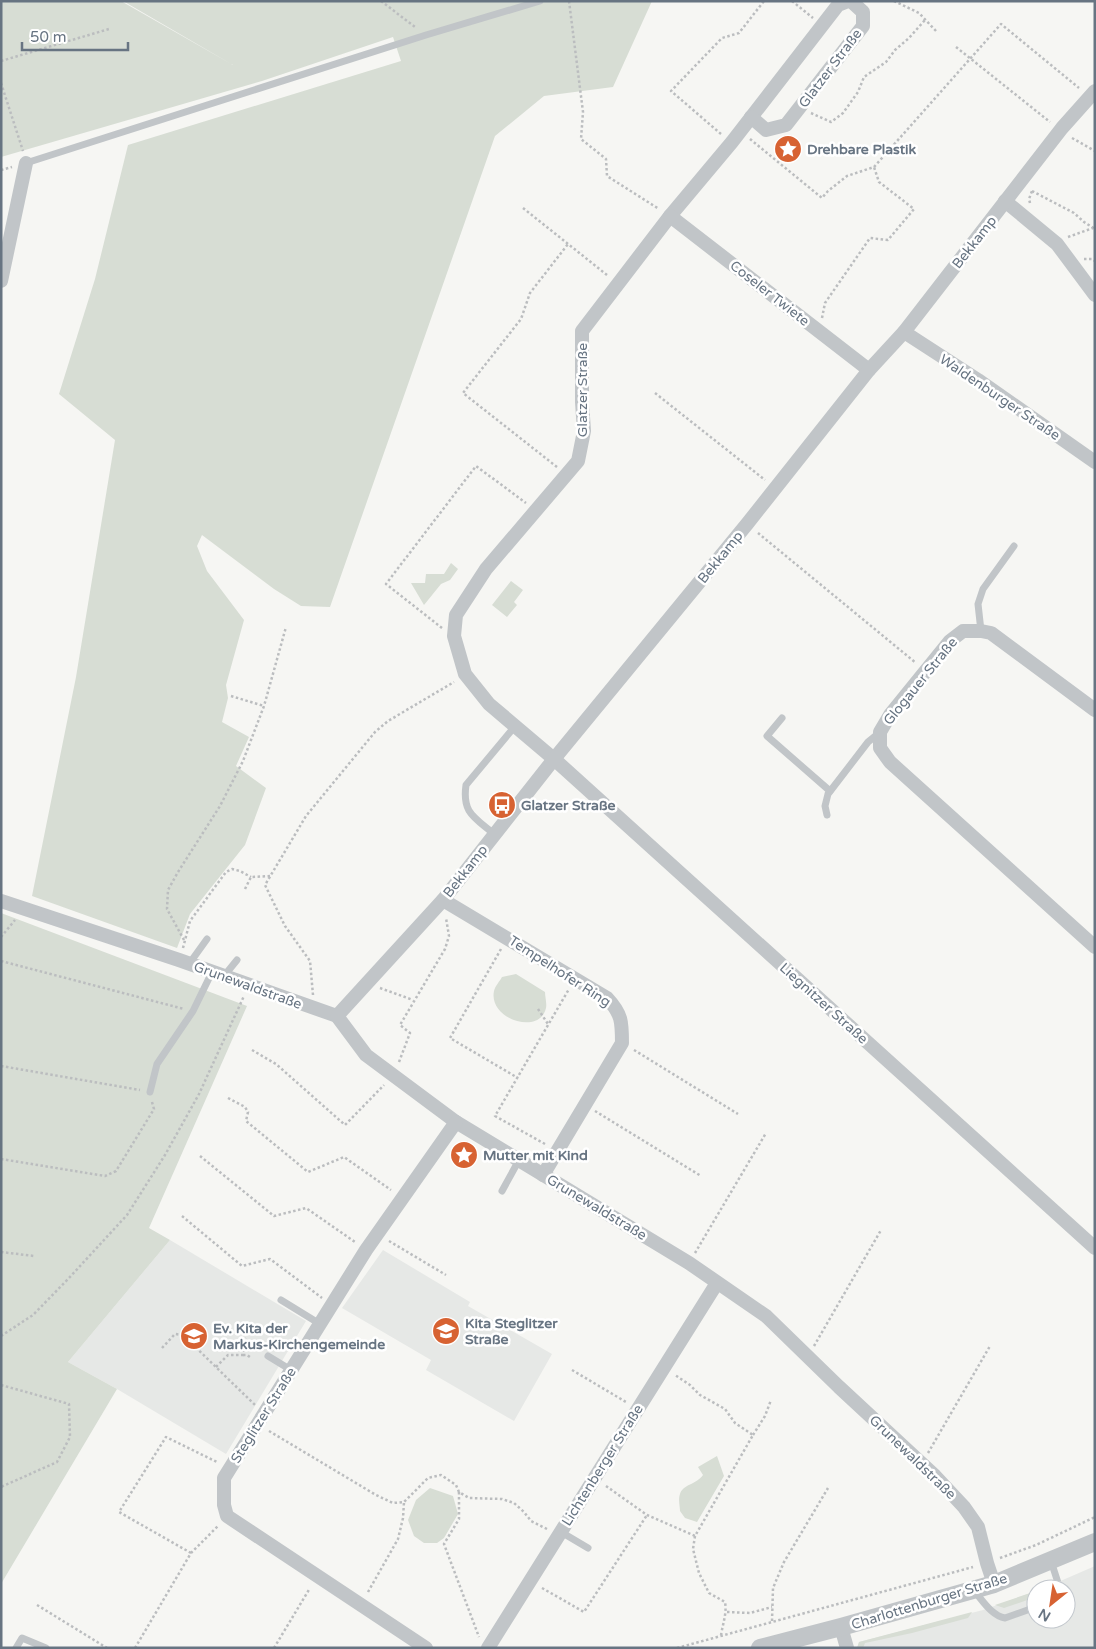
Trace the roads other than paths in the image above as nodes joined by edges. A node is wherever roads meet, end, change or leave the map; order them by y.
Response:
1 (540, 1) edge
2 (850, 1) edge
3 (1092, 94) edge
4 (751, 117) junction
5 (26, 163) joint
6 (1005, 201) junction
7 (670, 216) junction
8 (1, 281) edge
9 (1095, 295) edge
10 (904, 332) junction
11 (870, 370) junction
12 (1095, 462) edge
13 (1014, 546) dead end
14 (981, 631) junction
15 (1095, 710) edge
16 (782, 718) dead end
17 (516, 725) junction
18 (880, 732) junction
19 (554, 759) junction
20 (830, 791) junction
21 (827, 815) dead end
22 (494, 834) junction
23 (443, 900) junction
24 (1, 901) edge
25 (207, 939) dead end
26 (1095, 947) edge
27 (237, 960) dead end
28 (189, 964) junction
29 (218, 974) junction
30 (337, 1016) junction
31 (150, 1092) road end
32 (456, 1122) junction
33 (520, 1160) junction
34 (543, 1175) junction
35 (502, 1191) dead end
36 (1095, 1248) edge
37 (717, 1283) junction
38 (281, 1300) dead end
39 (320, 1324) junction
40 (268, 1356) dead end
41 (291, 1370) junction
42 (561, 1532) junction
43 (1095, 1542) edge
44 (588, 1548) dead end
45 (1051, 1560) junction
46 (1057, 1579) edge
47 (994, 1584) junction
48 (973, 1590) junction
49 (1026, 1611) edge
50 (841, 1627) junction
51 (484, 1643) edge
52 (16, 1648) edge
53 (46, 1648) edge
54 (426, 1648) edge
55 (760, 1648) edge
56 (847, 1648) edge

1 - 5 lane
2 - 4 street, Glatzer Straße
2 - 4 street, Glatzer Straße
3 - 6 street, Bekkamp
4 - 7 street, Glatzer Straße
5 - 8 street
6 - 9 street
6 - 10 street, Bekkamp
7 - 11 street, Coseler Twiete
7 - 17 street, Glatzer Straße
10 - 11 street, Bekkamp
10 - 12 street, Waldenburger Straße
11 - 19 street, Bekkamp
13 - 14 lane
14 - 15 street
14 - 18 street, Glogauer Straße
16 - 20 lane
17 - 19 street, Glatzer Straße
17 - 22 lane
18 - 20 lane
18 - 26 street, Glogauer Straße
19 - 22 street, Bekkamp
19 - 36 street, Liegnitzer Straße
20 - 21 lane
22 - 23 street, Bekkamp
23 - 30 street, Bekkamp
23 - 34 street, Tempelhofer Ring
24 - 28 street, Grunewaldstraße
25 - 28 lane
27 - 29 lane
28 - 29 street, Grunewaldstraße
29 - 30 street, Grunewaldstraße
29 - 31 lane
30 - 32 street, Grunewaldstraße
32 - 33 street, Grunewaldstraße
32 - 39 street, Steglitzer Straße
33 - 34 street, Grunewaldstraße
33 - 35 lane
34 - 37 street, Grunewaldstraße
37 - 42 street, Lichtenberger Straße
37 - 47 street, Grunewaldstraße
38 - 39 lane
39 - 41 street, Steglitzer Straße
40 - 41 lane
41 - 54 street, Steglitzer Straße
42 - 44 lane
42 - 51 street, Lichtenberger Straße
43 - 45 street, Charlottenburger Straße
45 - 46 lane
45 - 47 street, Charlottenburger Straße
47 - 48 street, Charlottenburger Straße
48 - 49 lane
48 - 50 street, Charlottenburger Straße
50 - 55 street, Charlottenburger Straße
50 - 56 street
52 - 53 lane

